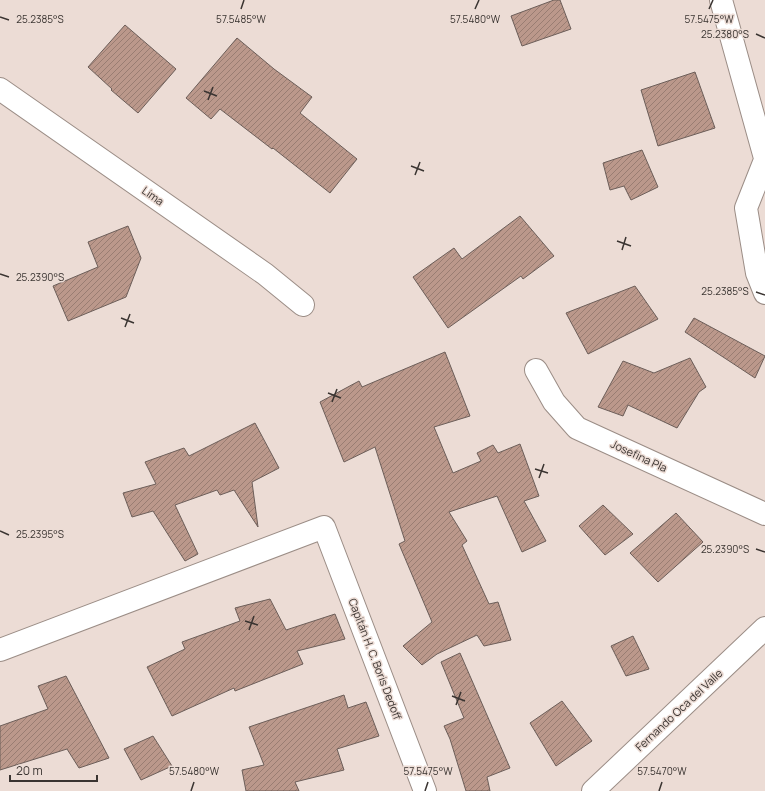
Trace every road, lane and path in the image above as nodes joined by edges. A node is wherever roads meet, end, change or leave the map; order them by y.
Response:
1 (720, 0) edge
2 (0, 89) edge
3 (765, 159) edge
4 (765, 293) edge
5 (303, 305) dead end
6 (536, 370) dead end
7 (765, 514) edge
8 (765, 628) edge
9 (0, 650) edge
10 (425, 791) edge
11 (593, 791) edge

1 - 3 street
2 - 5 street, Lima
3 - 4 street
6 - 7 street, Josefina Pla
8 - 11 street, Fernando Oca del Valle
9 - 10 street, Capitán H. C. Boris Dedoff

